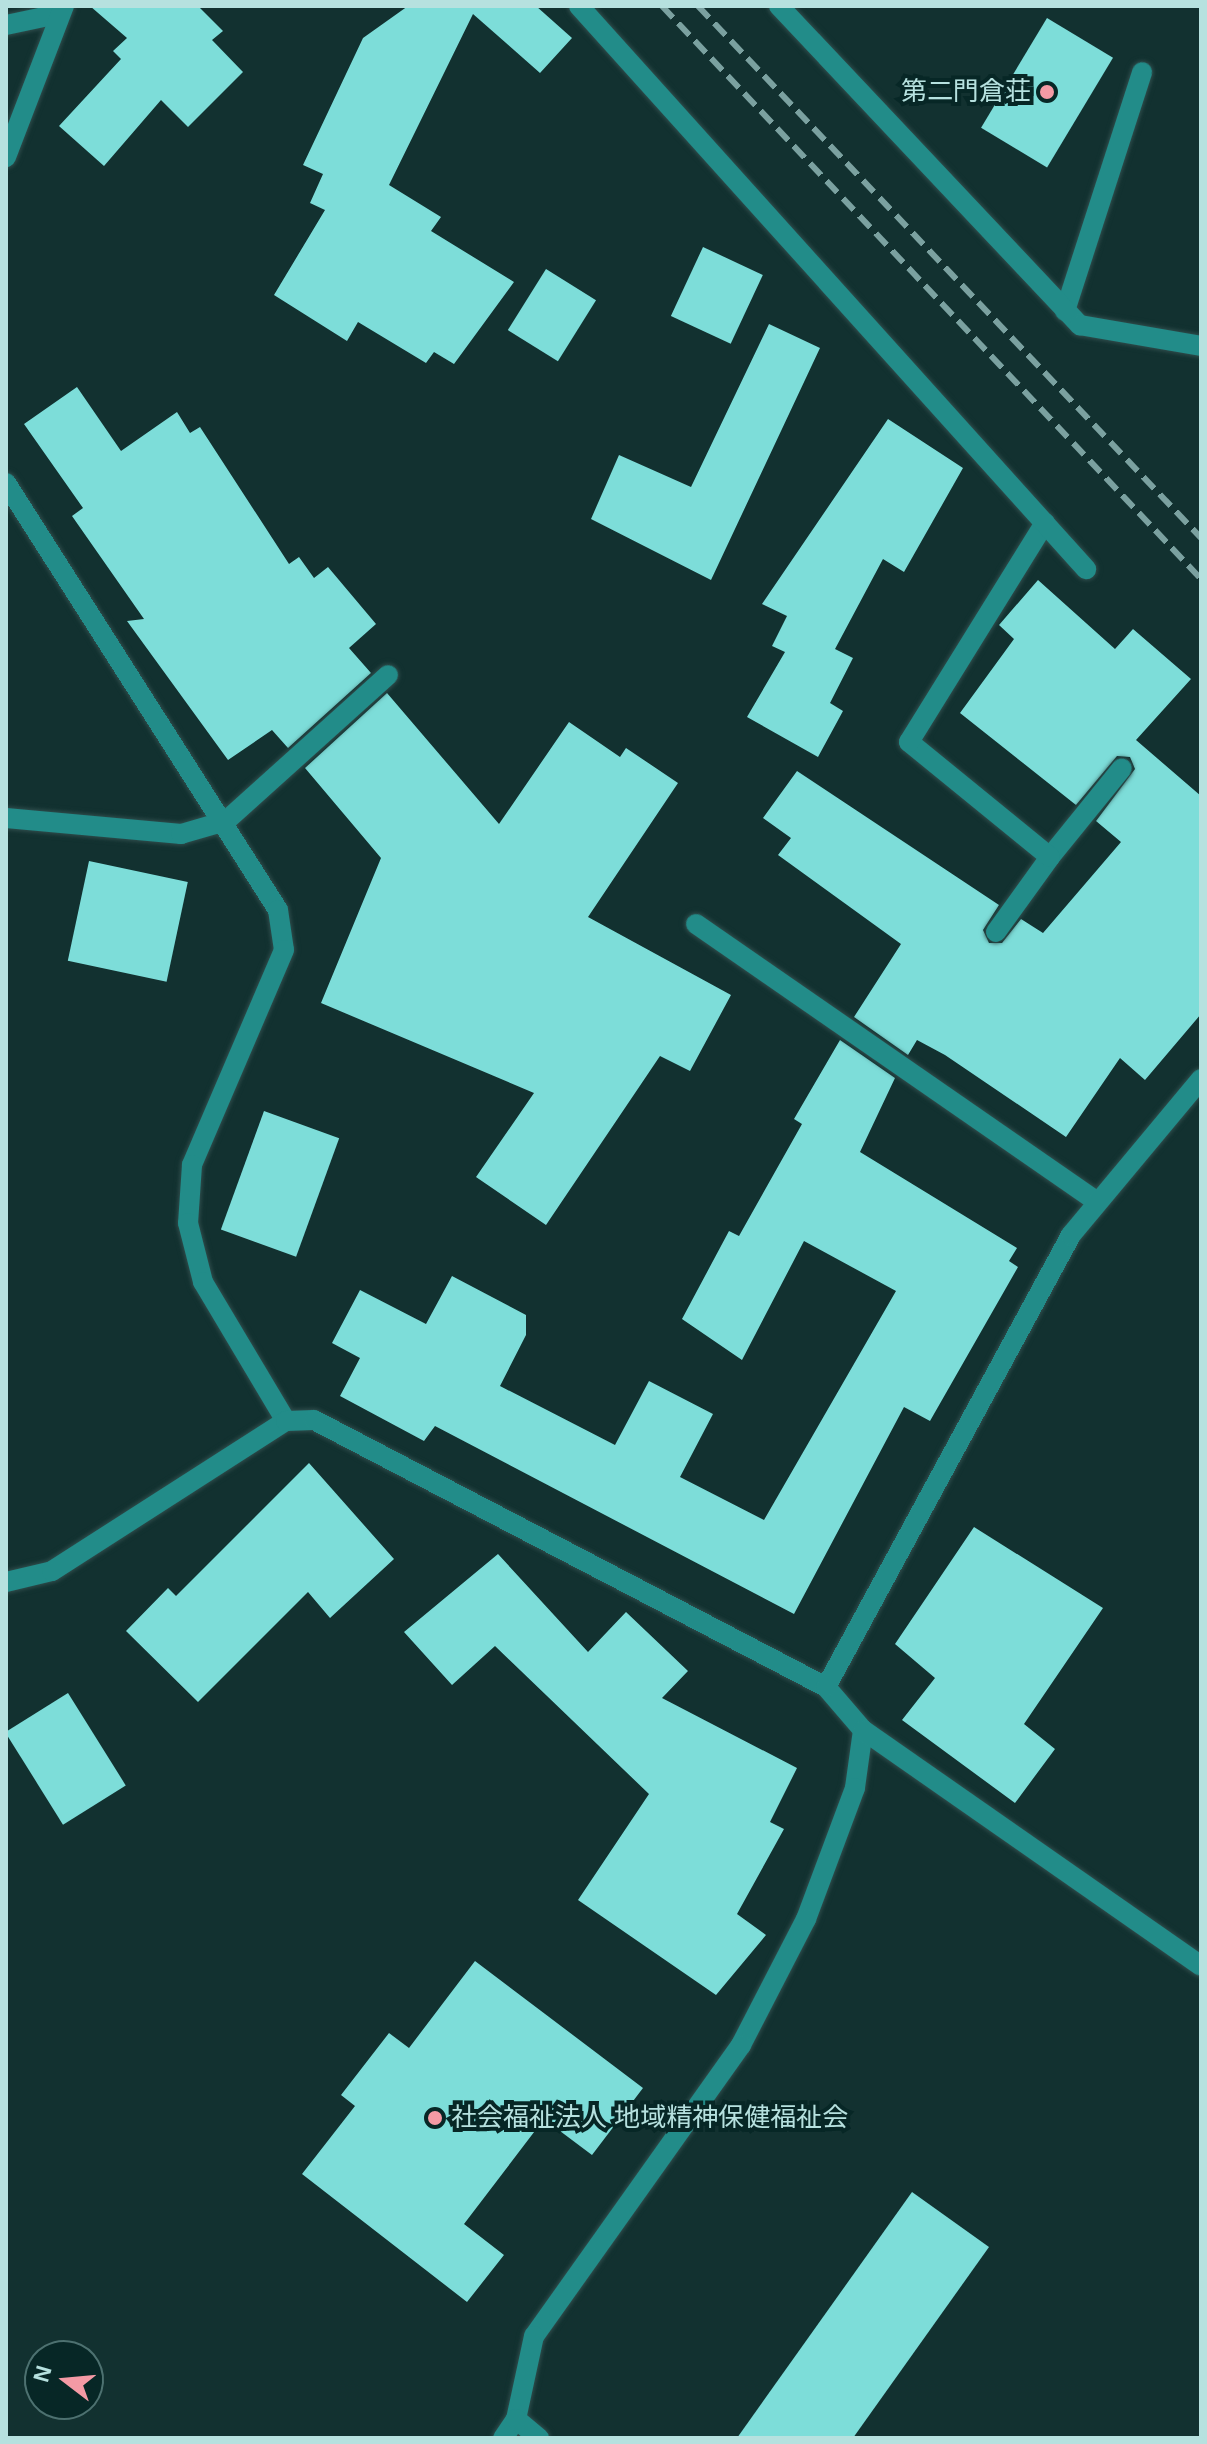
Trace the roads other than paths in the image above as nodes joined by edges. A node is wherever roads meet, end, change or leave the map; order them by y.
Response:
1 (579, 6) edge
2 (779, 6) edge
3 (61, 10) edge
4 (6, 25) edge
5 (1142, 72) dead end
6 (6, 157) edge
7 (1065, 311) junction
8 (1201, 346) edge
9 (6, 483) edge
10 (1045, 523) junction
11 (1086, 569) dead end
12 (388, 675) dead end
13 (1122, 768) dead end
14 (6, 818) edge
15 (226, 821) junction
16 (1050, 857) junction
17 (696, 924) dead end
18 (996, 932) dead end
19 (1201, 1079) edge
20 (1097, 1202) junction
21 (286, 1421) junction
22 (6, 1582) edge
23 (826, 1687) junction
24 (863, 1730) junction
25 (1201, 1966) edge
26 (516, 2419) junction
27 (503, 2438) edge
28 (539, 2438) edge

1 - 10 street
2 - 7 street
3 - 4 street
3 - 6 street
5 - 7 street
7 - 8 street
9 - 15 street
10 - 11 street
10 - 16 street
12 - 15 street
13 - 16 street
14 - 15 street
15 - 21 street
16 - 18 street
17 - 20 street
19 - 20 street
20 - 23 street
21 - 22 street
21 - 23 street
23 - 24 street
24 - 25 street
24 - 26 street
26 - 27 street
26 - 28 street

